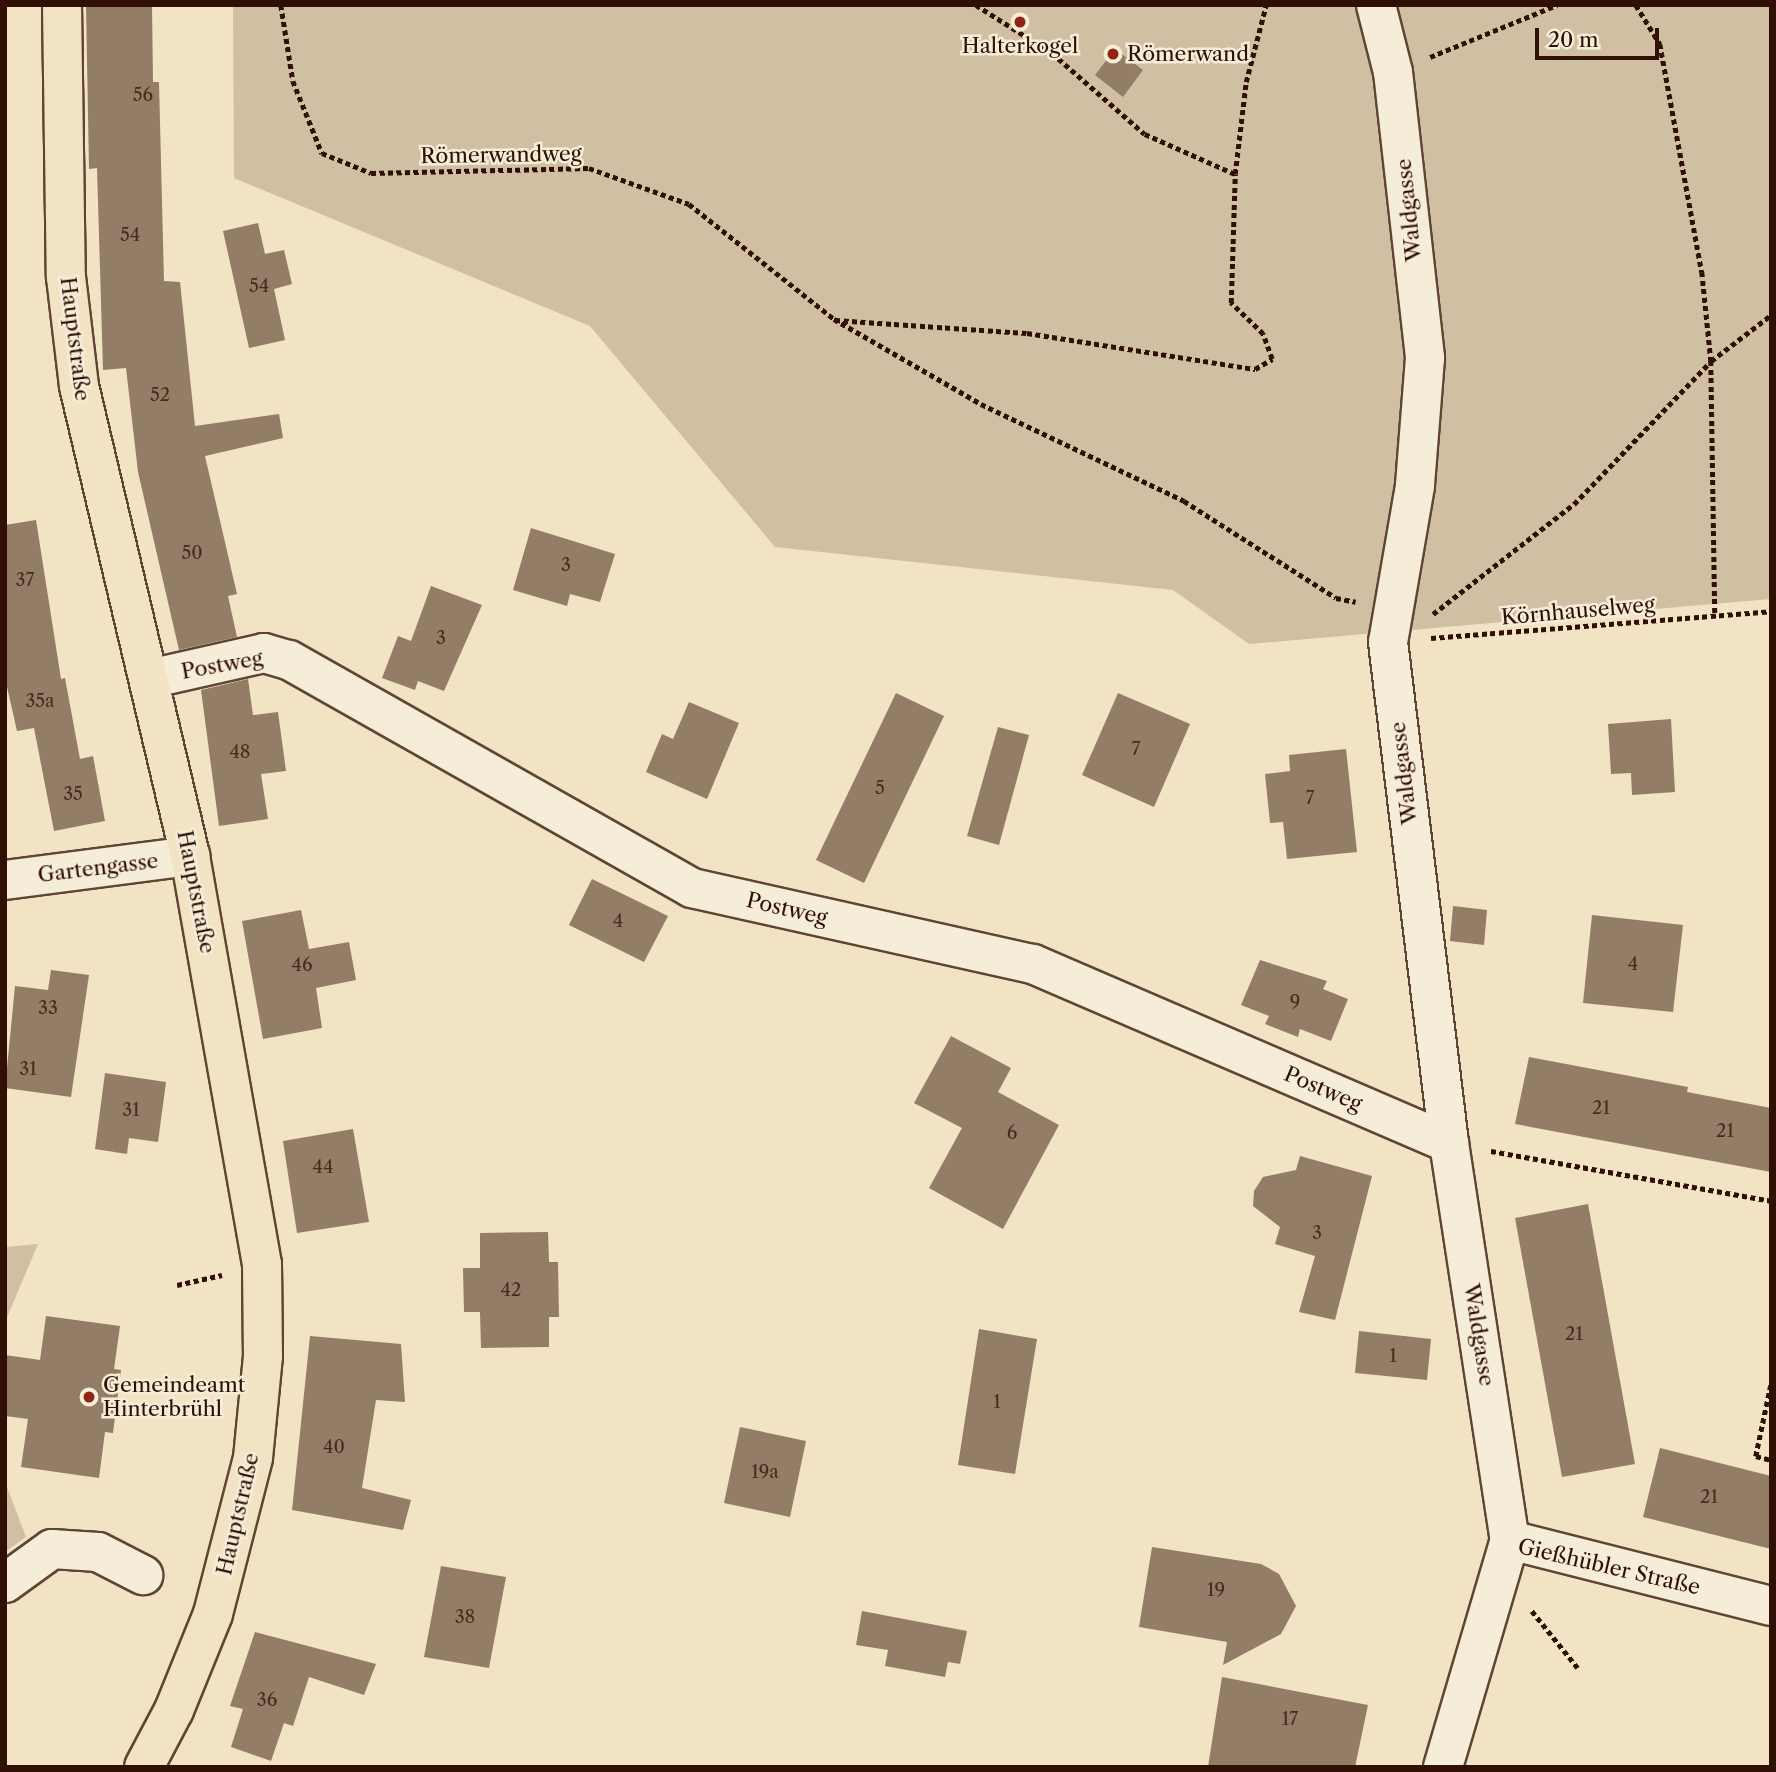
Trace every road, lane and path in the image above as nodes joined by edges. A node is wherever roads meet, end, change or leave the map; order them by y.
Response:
1 (62, 5) edge
2 (281, 5) edge
3 (976, 5) edge
4 (1266, 5) edge
5 (1376, 5) edge
6 (1557, 5) edge
7 (1636, 5) edge
8 (1394, 72) junction
9 (1235, 174) junction
10 (1771, 315) edge
11 (834, 320) junction
12 (1712, 362) junction
13 (1771, 611) edge
14 (1432, 614) junction
15 (1715, 616) junction
16 (1391, 625) junction
17 (149, 678) junction
18 (190, 856) junction
19 (5, 880) edge
20 (1449, 1143) junction
21 (1771, 1201) edge
22 (222, 1261) dead end
23 (223, 1275) junction
24 (177, 1284) dead end
25 (223, 1286) dead end
26 (1771, 1385) edge
27 (1771, 1460) edge
28 (1505, 1556) junction
29 (143, 1575) dead end
30 (5, 1583) edge
31 (1771, 1606) edge
32 (1578, 1668) dead end
33 (144, 1767) edge
34 (1443, 1767) edge

1 - 17 main road, Hauptstraße
2 - 11 path, Römerwandweg
3 - 9 path
4 - 9 path
5 - 8 street, Waldgasse
6 - 8 path
7 - 12 path
8 - 16 street, Waldgasse
9 - 11 path
10 - 12 path
11 - 16 path, Römerwandweg
12 - 14 path
12 - 15 path
13 - 15 path, Körnhauselweg
14 - 16 path
14 - 16 path
15 - 16 path, Körnhauselweg
16 - 20 street, Waldgasse
17 - 18 main road, Hauptstraße
17 - 20 street, Postweg
18 - 19 street, Gartengasse
18 - 33 main road, Hauptstraße
20 - 21 path
20 - 28 street, Waldgasse
22 - 23 path
23 - 24 path
23 - 25 path
26 - 27 path
28 - 31 street, Gießhübler Straße
28 - 32 path
28 - 34 street, Gießhübler Straße
29 - 30 street

